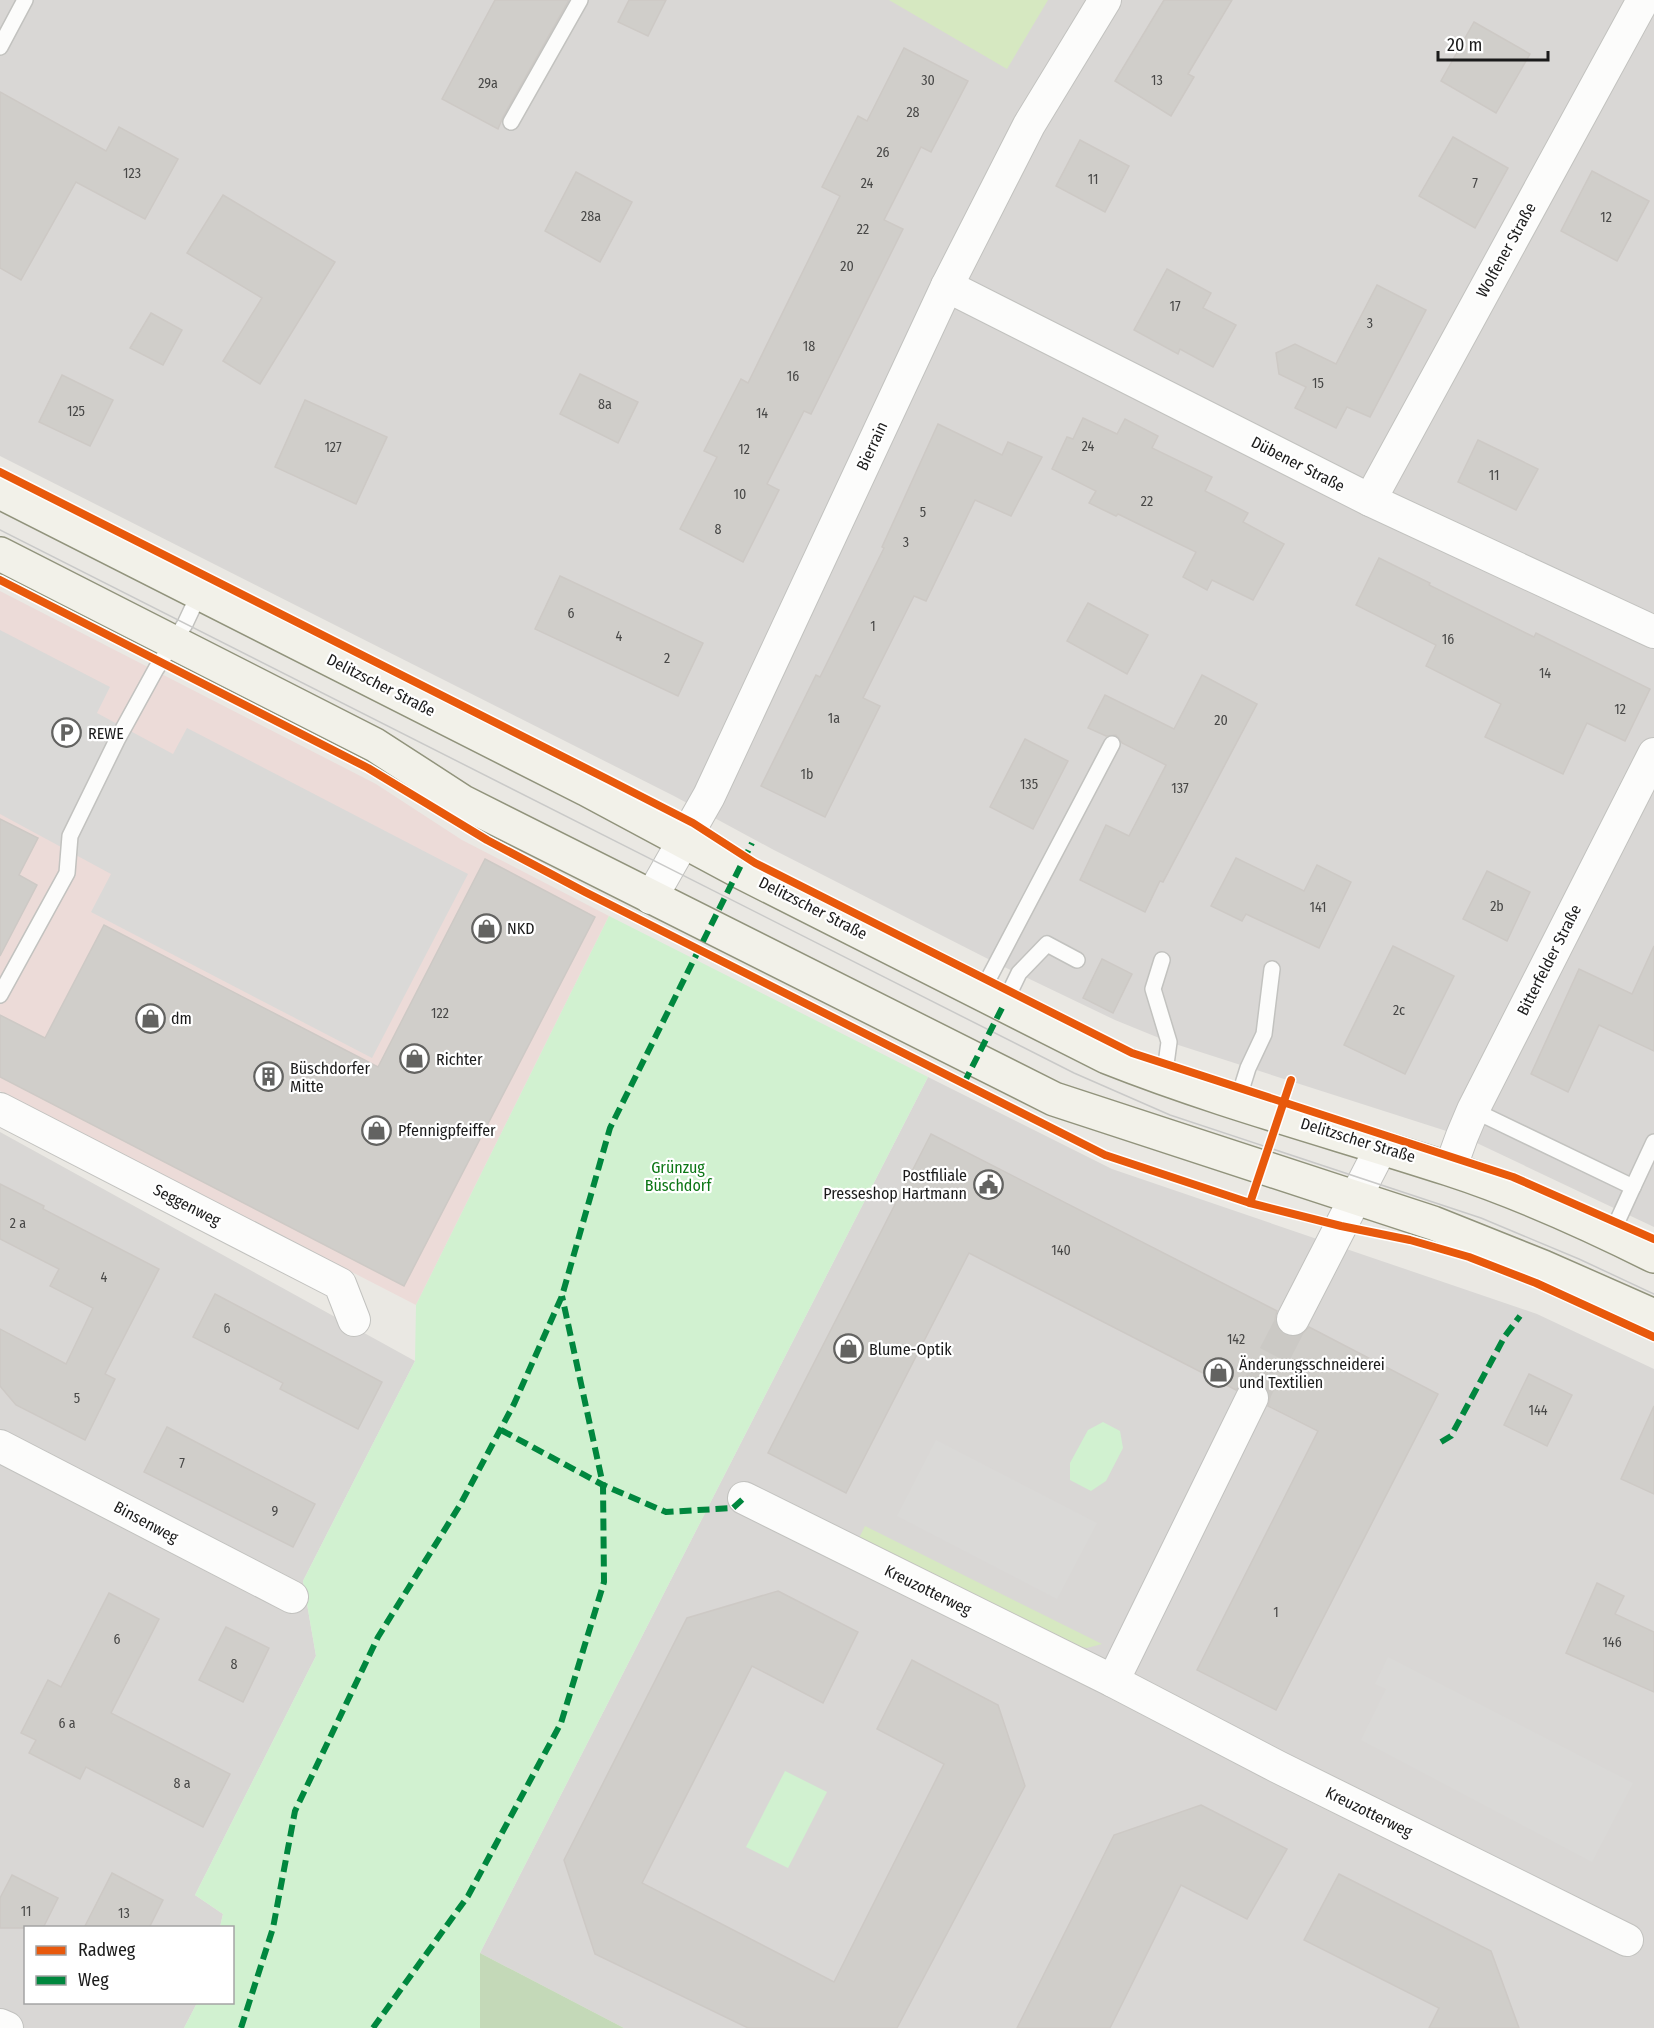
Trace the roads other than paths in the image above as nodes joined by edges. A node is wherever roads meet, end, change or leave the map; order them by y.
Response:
1 (25, 0) edge
2 (580, 0) edge
3 (1105, 0) edge
4 (1643, 0) edge
5 (0, 47) edge
6 (511, 122) dead end
7 (947, 286) junction
8 (0, 492) edge
9 (1370, 500) junction
10 (0, 554) edge
11 (200, 594) junction
12 (1654, 632) edge
13 (173, 642) junction
14 (1112, 744) dead end
15 (1654, 754) edge
16 (682, 840) junction
17 (651, 898) junction
18 (1077, 960) dead end
19 (1162, 960) dead end
20 (1272, 969) dead end
21 (0, 995) edge
22 (993, 998) junction
23 (1164, 1080) junction
24 (1237, 1103) junction
25 (0, 1109) edge
26 (1473, 1110) junction
27 (1654, 1142) edge
28 (1381, 1148) junction
29 (1450, 1169) junction
30 (1633, 1187) junction
31 (1356, 1196) junction
32 (1611, 1235) junction
33 (1654, 1256) edge
34 (1654, 1316) edge
35 (1293, 1319) tunnel mouth
36 (354, 1320) dead end
37 (1252, 1398) tunnel mouth
38 (0, 1446) edge
39 (744, 1498) dead end
40 (292, 1597) dead end
41 (1113, 1681) junction
42 (1627, 1940) dead end
43 (0, 2025) edge
44 (7, 2028) edge

1 - 5 lane
2 - 6 lane
3 - 7 street, Bierrain
4 - 9 street, Wolfener Straße
7 - 9 street, Dübener Straße
7 - 16 street, Bierrain
8 - 11 main road, Delitzscher Straße
9 - 12 street, Dübener Straße
10 - 13 main road
11 - 13 lane
11 - 16 main road, Delitzscher Straße
13 - 17 main road
13 - 21 lane
14 - 22 lane
15 - 26 street, Bitterfelder Straße
16 - 17 street, Bierrain
16 - 22 main road, Delitzscher Straße
17 - 31 main road
18 - 22 lane
19 - 23 lane
20 - 24 lane
22 - 23 main road, Delitzscher Straße
23 - 24 main road, Delitzscher Straße
24 - 28 main road, Delitzscher Straße
25 - 36 street, Seggenweg
26 - 29 street, Bitterfelder Straße
26 - 30 lane
27 - 30 lane
28 - 29 main road, Delitzscher Straße
28 - 31 street
29 - 32 main road, Delitzscher Straße
30 - 32 lane
31 - 34 main road
31 - 35 street
32 - 33 main road, Delitzscher Straße
37 - 41 street
38 - 40 street, Binsenweg
39 - 41 street, Kreuzotterweg
41 - 42 street, Kreuzotterweg
43 - 44 street

